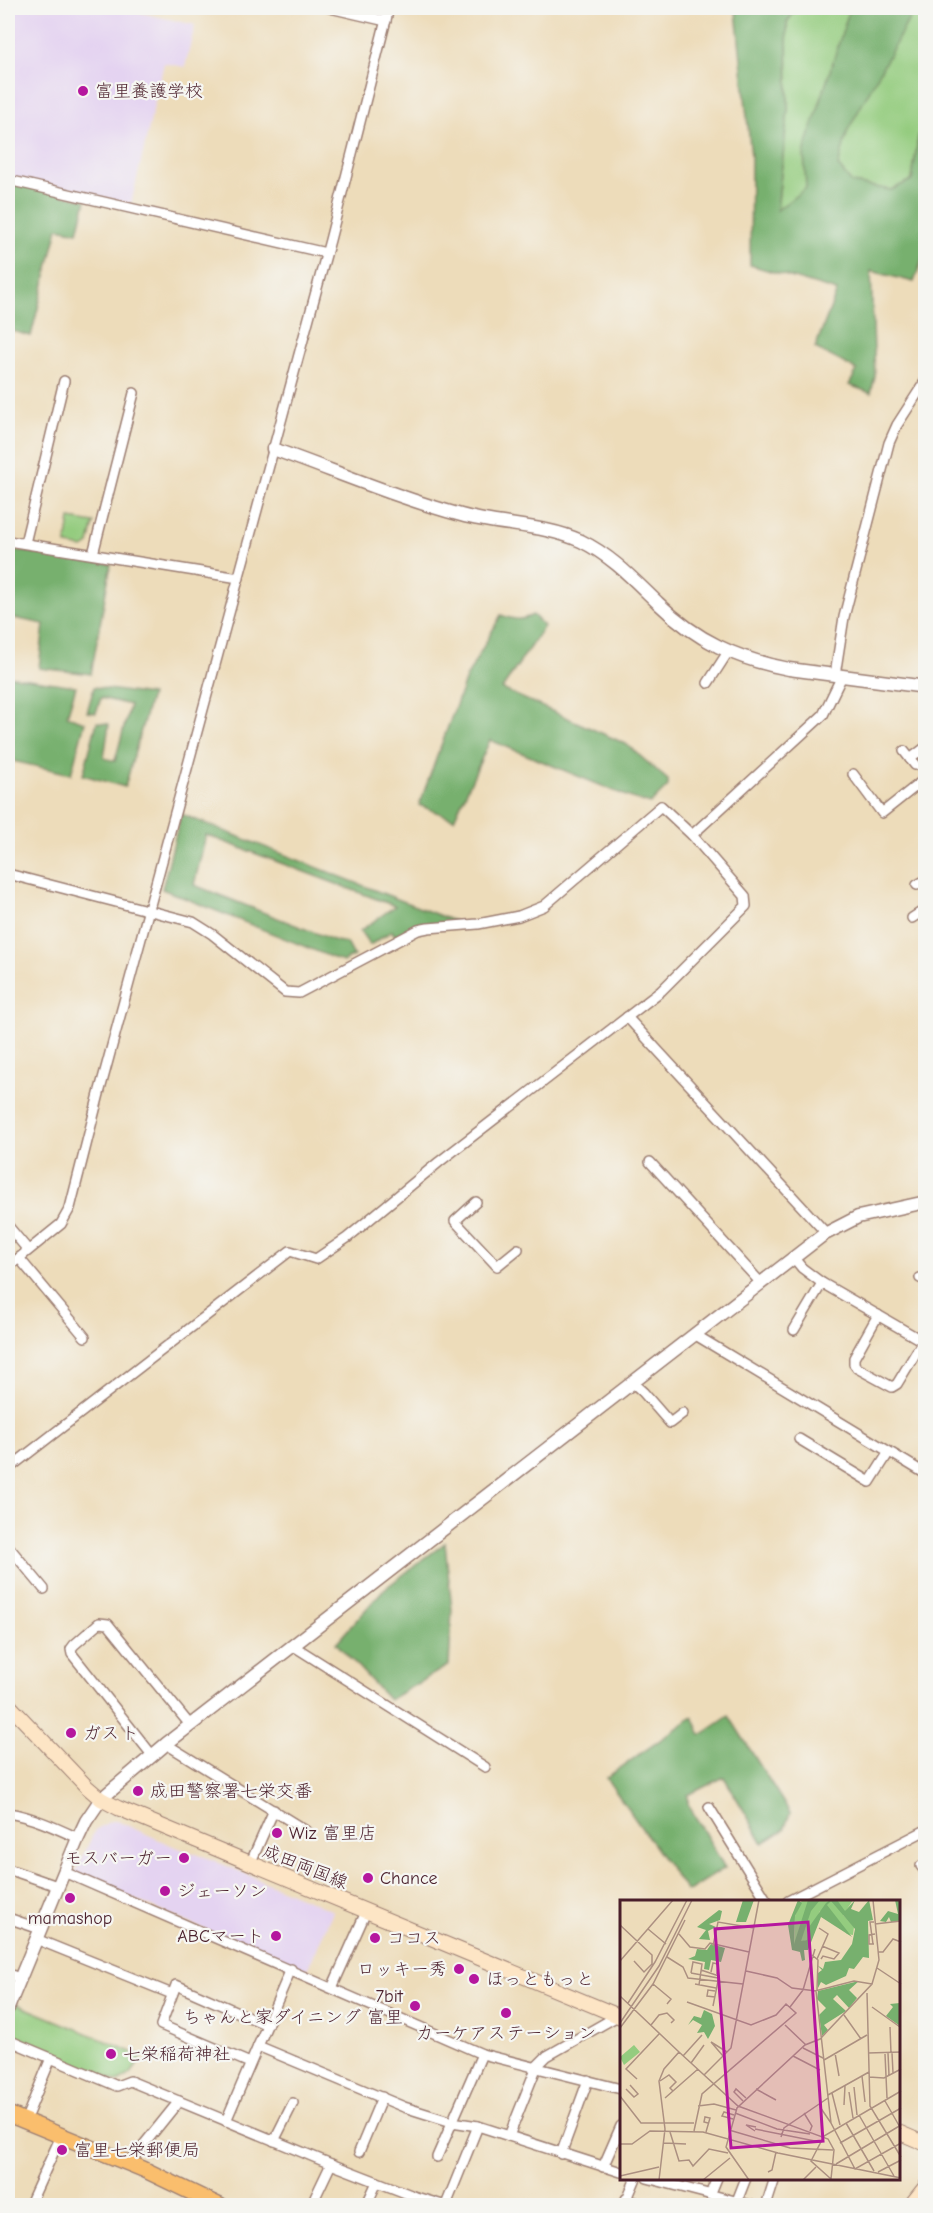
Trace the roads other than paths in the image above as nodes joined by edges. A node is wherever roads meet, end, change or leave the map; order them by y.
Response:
1 (9, 8) edge
2 (330, 8) edge
3 (389, 8) edge
4 (8, 12) edge
5 (386, 21) junction
6 (8, 180) edge
7 (326, 253) junction
8 (926, 380) edge
9 (64, 381) dead end
10 (134, 393) dead end
11 (273, 449) junction
12 (8, 541) edge
13 (25, 543) junction
14 (93, 554) junction
15 (239, 578) junction
16 (728, 652) junction
17 (838, 676) junction
18 (708, 683) dead end
19 (926, 687) edge
20 (926, 747) edge
21 (909, 758) dead end
22 (853, 774) dead end
23 (926, 778) edge
24 (692, 835) junction
25 (8, 874) edge
26 (926, 909) edge
27 (149, 910) junction
28 (912, 918) dead end
29 (627, 1017) junction
30 (650, 1162) dead end
31 (926, 1202) edge
32 (476, 1203) dead end
33 (8, 1226) edge
34 (826, 1233) junction
35 (518, 1249) dead end
36 (28, 1250) junction
37 (19, 1257) junction
38 (793, 1257) junction
39 (8, 1267) edge
40 (760, 1282) junction
41 (822, 1283) junction
42 (878, 1315) junction
43 (794, 1330) dead end
44 (694, 1334) junction
45 (85, 1337) dead end
46 (924, 1342) edge
47 (633, 1383) junction
48 (683, 1413) dead end
49 (799, 1439) dead end
50 (889, 1452) junction
51 (8, 1469) edge
52 (926, 1474) edge
53 (8, 1546) edge
54 (44, 1589) dead end
55 (292, 1645) junction
56 (8, 1704) edge
57 (190, 1725) junction
58 (166, 1744) junction
59 (152, 1755) junction
60 (485, 1767) dead end
61 (100, 1799) junction
62 (709, 1807) dead end
63 (274, 1810) junction
64 (8, 1813) edge
65 (926, 1830) edge
66 (308, 1832) dead end
67 (78, 1838) junction
68 (250, 1864) junction
69 (8, 1869) edge
70 (64, 1872) junction
71 (57, 1887) junction
72 (766, 1900) edge
73 (790, 1900) edge
74 (366, 1911) junction
75 (8, 1918) edge
76 (38, 1934) junction
77 (291, 1969) junction
78 (14, 1976) edge
79 (332, 1988) junction
80 (172, 1994) junction
81 (8, 2008) edge
82 (620, 2016) edge
83 (267, 2025) junction
84 (8, 2040) edge
85 (258, 2046) junction
86 (482, 2054) junction
87 (51, 2058) junction
88 (250, 2063) junction
89 (537, 2066) junction
90 (588, 2080) junction
91 (620, 2089) edge
92 (382, 2097) junction
93 (179, 2101) junction
94 (293, 2103) dead end
95 (8, 2114) edge
96 (25, 2121) junction
97 (226, 2121) junction
98 (452, 2122) junction
99 (478, 2126) junction
100 (620, 2128) edge
101 (900, 2133) edge
102 (61, 2136) junction
103 (509, 2136) junction
104 (274, 2141) junction
105 (926, 2144) edge
106 (359, 2151) dead end
107 (561, 2154) junction
108 (437, 2157) dead end
109 (129, 2163) junction
110 (331, 2164) junction
111 (603, 2167) junction
112 (620, 2172) edge
113 (635, 2180) edge
114 (654, 2180) edge
115 (716, 2180) edge
116 (745, 2180) edge
117 (774, 2180) edge
118 (377, 2182) junction
119 (926, 2186) edge
120 (710, 2195) junction
121 (737, 2201) junction
122 (625, 2202) edge
123 (29, 2205) edge
124 (220, 2205) edge
125 (311, 2205) edge
126 (366, 2205) edge
127 (446, 2205) edge
128 (645, 2205) edge
129 (754, 2205) edge
130 (766, 2205) edge
131 (910, 2205) edge

1 - 4 street
2 - 5 street
3 - 5 street
5 - 7 street
6 - 7 street
7 - 11 street
8 - 17 street
9 - 13 street
10 - 14 street
11 - 15 street
11 - 16 street
12 - 13 street
13 - 14 street
14 - 15 street
15 - 27 street
16 - 17 street
16 - 18 street
17 - 19 street
17 - 24 street
20 - 21 street
22 - 23 street
24 - 27 street
24 - 29 street
25 - 27 street
26 - 28 street
27 - 36 street
29 - 34 street
29 - 51 street
30 - 40 street
31 - 34 street
32 - 35 street
33 - 36 street
34 - 38 street
36 - 37 street
37 - 39 street
37 - 45 street
38 - 40 street
38 - 41 street
40 - 44 street
41 - 42 street
41 - 43 street
42 - 46 street
42 - 46 street
44 - 47 street
44 - 50 street
47 - 48 street
47 - 55 street
49 - 50 street
50 - 52 street
53 - 54 street
55 - 57 street
55 - 60 street
56 - 61 main road, 成田両国線
57 - 58 street
57 - 59 street
58 - 59 street
58 - 63 street
59 - 61 street
61 - 67 street
61 - 68 main road, 成田両国線
62 - 72 street
63 - 66 street
63 - 68 street
64 - 67 street
65 - 73 street
67 - 70 street
68 - 74 main road, 成田両国線
69 - 71 street
70 - 71 street
70 - 77 street
71 - 76 street
74 - 79 street
74 - 82 main road, 成田両国線
75 - 76 street
76 - 78 street
76 - 80 street
77 - 79 street
77 - 83 street
78 - 81 street
79 - 86 street
80 - 83 street
80 - 88 street
82 - 89 street
83 - 85 street
84 - 87 street
85 - 88 street
85 - 92 street
86 - 89 street
86 - 98 street
87 - 93 street
87 - 96 street
88 - 97 street
89 - 90 street
89 - 103 street
90 - 91 street
90 - 107 street
92 - 98 street
92 - 106 street
93 - 97 street
93 - 109 street
94 - 104 street
95 - 96 highway
96 - 102 highway
97 - 104 street
98 - 99 street
98 - 108 street
99 - 103 street
99 - 127 street
100 - 111 street
101 - 105 main road
102 - 109 highway
102 - 123 street
103 - 107 street
104 - 110 street
107 - 111 street
109 - 124 highway
110 - 118 street
110 - 125 street
111 - 112 street
113 - 122 street
114 - 120 street
115 - 120 street
116 - 121 street
117 - 130 street
118 - 126 street
118 - 127 street
119 - 131 main road
120 - 121 street
121 - 129 street
122 - 128 street

